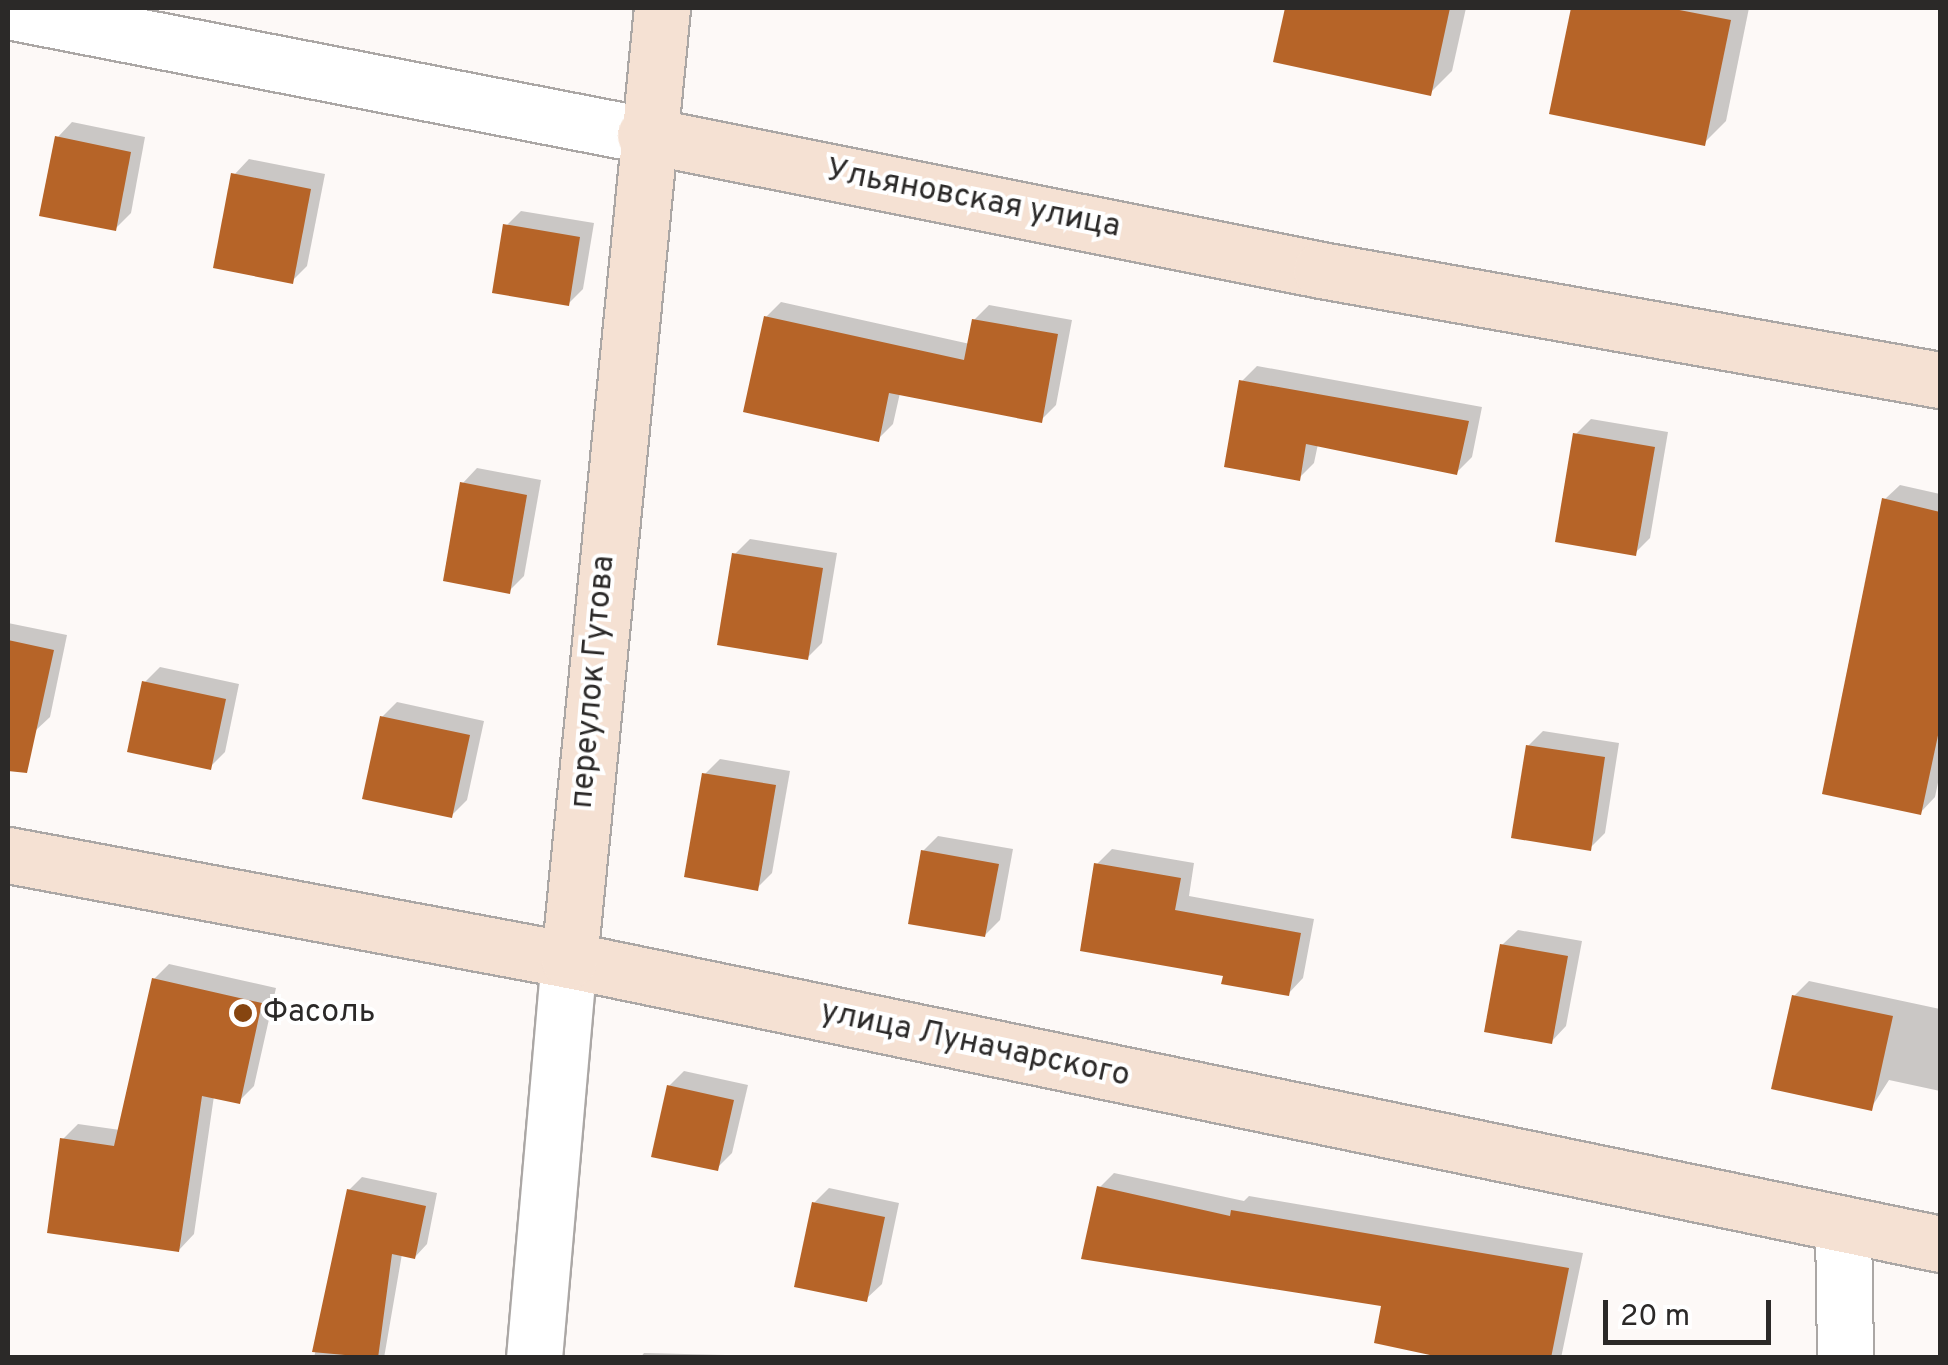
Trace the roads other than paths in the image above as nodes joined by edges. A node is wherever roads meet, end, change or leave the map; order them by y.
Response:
1 (662, 8) edge
2 (8, 11) edge
3 (645, 135) junction
4 (1940, 380) edge
5 (8, 855) edge
6 (568, 960) junction
7 (1843, 1227) junction
8 (1940, 1244) edge
9 (534, 1358) edge
10 (1845, 1358) edge

1 - 3 street, переулок Гутова
2 - 3 street, Ульяновская улица
3 - 4 street, Ульяновская улица
3 - 6 street, переулок Гутова
5 - 6 street, улица Луначарского
6 - 7 street, улица Луначарского
6 - 9 street, переулок Гутова
7 - 8 street, улица Луначарского
7 - 10 street

